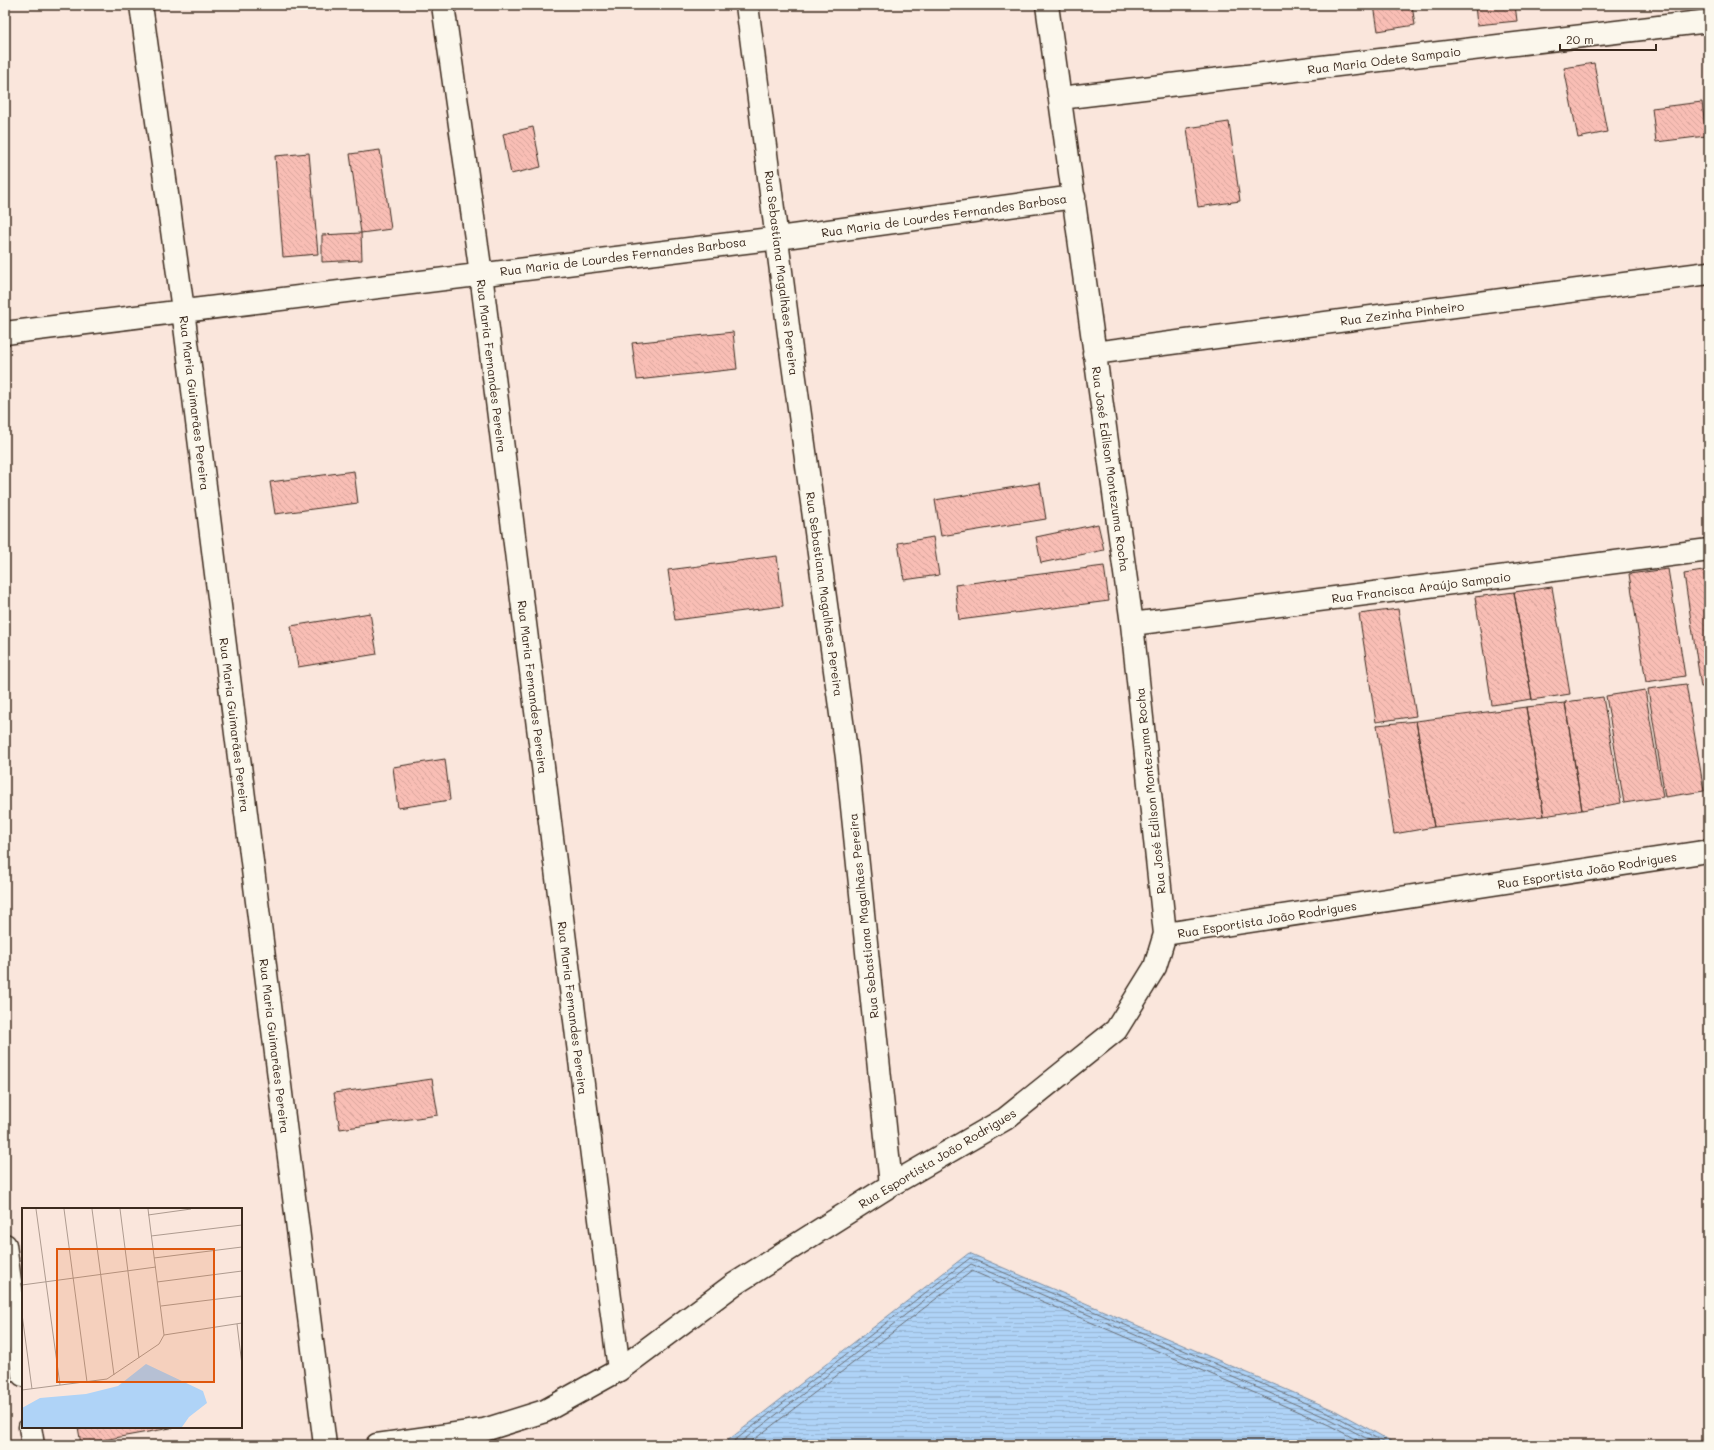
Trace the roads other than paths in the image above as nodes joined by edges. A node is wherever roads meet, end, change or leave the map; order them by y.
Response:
1 (141, 5) edge
2 (443, 5) edge
3 (747, 5) edge
4 (1047, 5) edge
5 (1709, 22) edge
6 (1060, 98) junction
7 (1074, 197) junction
8 (778, 238) junction
9 (1709, 273) edge
10 (480, 274) junction
11 (183, 310) junction
12 (5, 333) edge
13 (1094, 353) junction
14 (1709, 550) edge
15 (1132, 624) junction
16 (1709, 851) edge
17 (1165, 934) junction
18 (891, 1184) junction
19 (5, 1245) edge
20 (22, 1368) edge
21 (619, 1370) junction
22 (30, 1428) edge
23 (33, 1445) edge
24 (325, 1445) edge
25 (377, 1445) edge

1 - 11 street, Rua Maria Guimarães Pereira
2 - 10 street, Rua Maria Fernandes Pereira
3 - 8 street, Rua Sebastiana Magalhães Pereira
4 - 6 street, Rua José Edilson Montezuma Rocha
5 - 6 street, Rua Maria Odete Sampaio
6 - 7 street, Rua José Edilson Montezuma Rocha
7 - 8 street, Rua Maria de Lourdes Fernandes Barbosa
7 - 13 street, Rua José Edilson Montezuma Rocha
8 - 10 street, Rua Maria de Lourdes Fernandes Barbosa
8 - 18 street, Rua Sebastiana Magalhães Pereira
9 - 13 street, Rua Zezinha Pinheiro
10 - 11 street, Rua Maria de Lourdes Fernandes Barbosa
10 - 21 street, Rua Maria Fernandes Pereira
11 - 12 street, Rua Maria de Lourdes Fernandes Barbosa
11 - 24 street, Rua Maria Guimarães Pereira
13 - 15 street, Rua José Edilson Montezuma Rocha
14 - 15 street, Rua Francisca Araújo Sampaio
15 - 17 street, Rua José Edilson Montezuma Rocha
16 - 17 street, Rua Esportista João Rodrigues
17 - 18 street, Rua Esportista João Rodrigues
18 - 21 street, Rua Esportista João Rodrigues
19 - 20 street
21 - 25 street, Rua Esportista João Rodrigues
22 - 23 street

